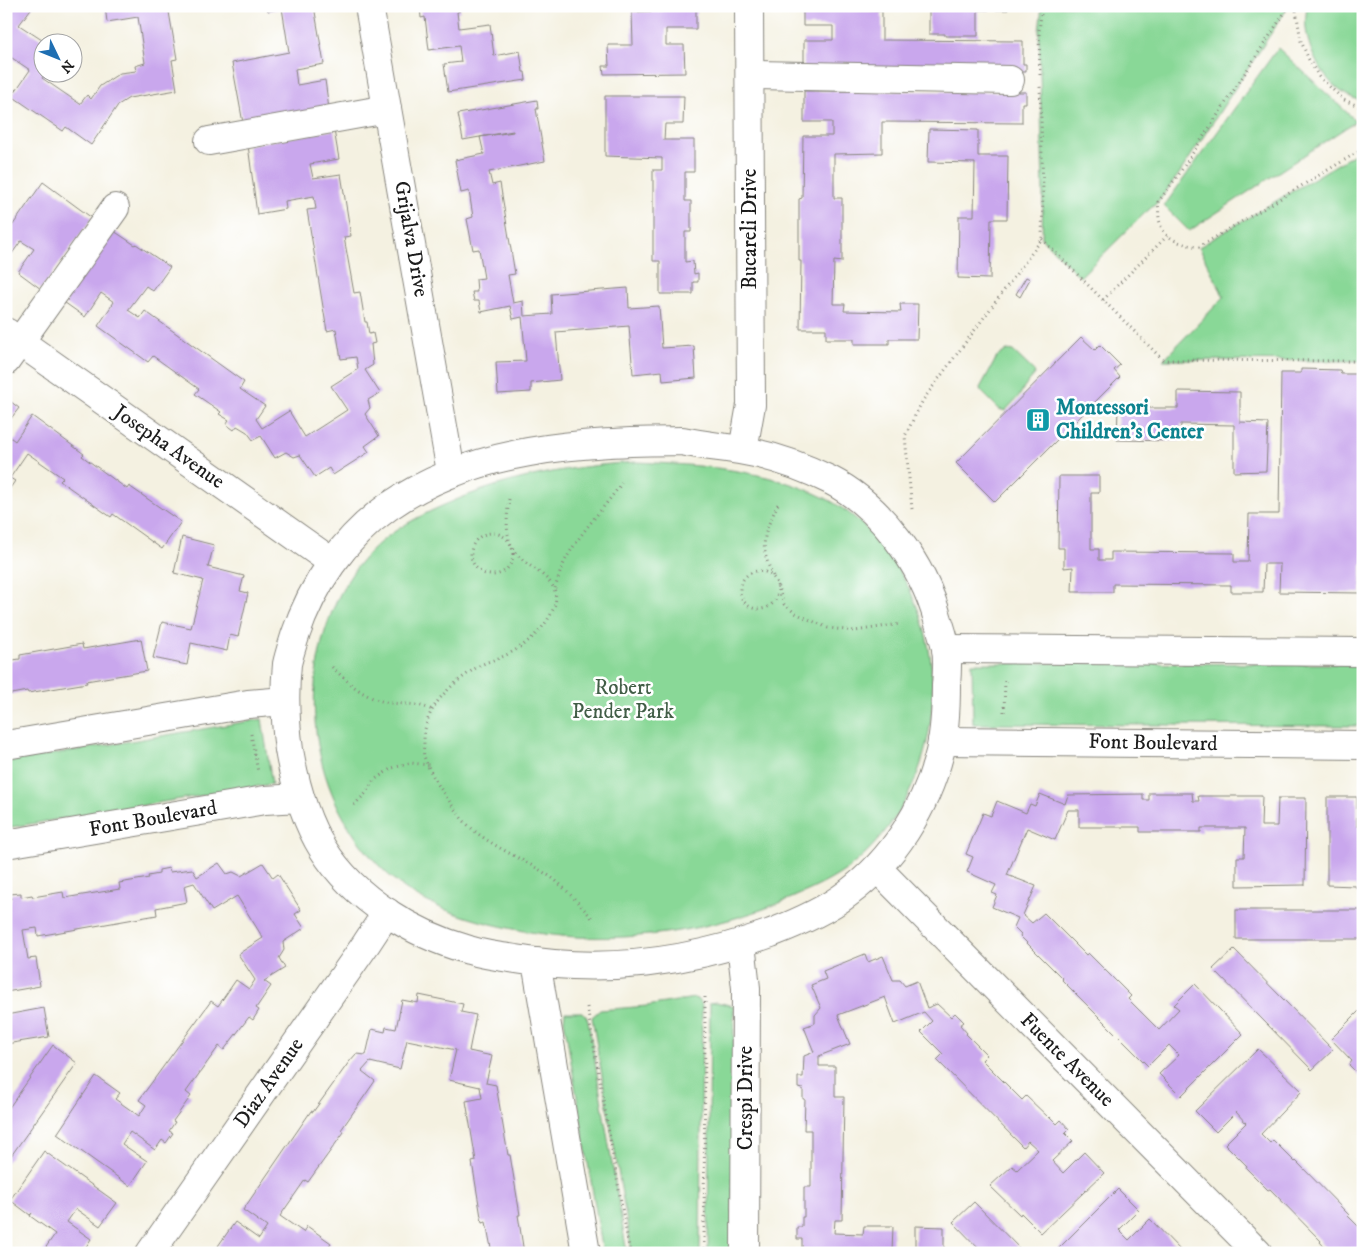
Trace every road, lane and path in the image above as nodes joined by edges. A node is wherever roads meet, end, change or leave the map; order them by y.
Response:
1 (369, 6) edge
2 (749, 6) edge
3 (1042, 6) edge
4 (1289, 6) edge
5 (1297, 6) edge
6 (750, 75) junction
7 (1010, 80) dead end
8 (1363, 108) edge
9 (387, 109) junction
10 (209, 141) dead end
11 (1363, 149) edge
12 (115, 208) dead end
13 (1167, 236) junction
14 (1042, 240) junction
15 (1103, 300) junction
16 (11, 345) edge
17 (1363, 361) edge
18 (743, 450) junction
19 (451, 472) junction
20 (624, 480) dead end
21 (509, 499) dead end
22 (779, 502) dead end
23 (913, 515) dead end
24 (512, 547) junction
25 (332, 562) junction
26 (775, 580) junction
27 (777, 585) junction
28 (554, 589) junction
29 (900, 624) dead end
30 (946, 649) junction
31 (1363, 652) edge
32 (332, 667) dead end
33 (1005, 671) dead end
34 (285, 701) junction
35 (432, 710) junction
36 (1004, 720) dead end
37 (250, 731) dead end
38 (942, 741) junction
39 (6, 745) edge
40 (1363, 745) edge
41 (428, 765) junction
42 (260, 781) dead end
43 (300, 798) junction
44 (354, 805) dead end
45 (6, 844) edge
46 (877, 868) junction
47 (387, 912) junction
48 (592, 918) dead end
49 (741, 944) junction
50 (536, 962) junction
51 (705, 995) dead end
52 (588, 1007) dead end
53 (150, 1253) edge
54 (586, 1253) edge
55 (630, 1253) edge
56 (704, 1253) edge
57 (745, 1253) edge
58 (1258, 1253) edge

1 - 9 street, Grijalva Drive
2 - 6 street, Bucareli Drive
3 - 14 path
4 - 13 path
5 - 8 path
6 - 7 street
6 - 18 street, Bucareli Drive
9 - 10 street
9 - 19 street, Grijalva Drive
11 - 13 path
12 - 16 street
13 - 15 path
14 - 15 path
14 - 23 path
15 - 17 path
16 - 25 street, Josepha Avenue
18 - 19 street
18 - 30 street
19 - 25 street
20 - 28 path
21 - 24 path
22 - 26 path
24 - 24 path
24 - 28 path
25 - 34 street
26 - 27 path
26 - 27 path
27 - 29 path
28 - 35 path
30 - 31 street
30 - 38 street
32 - 35 path
33 - 36 path
34 - 39 street
34 - 43 street
35 - 41 path
37 - 42 path
38 - 40 street, Font Boulevard
38 - 46 street
41 - 44 path
41 - 48 path
43 - 45 street, Font Boulevard
43 - 47 street
46 - 49 street
46 - 58 street, Fuente Avenue
47 - 50 street
47 - 53 street, Diaz Avenue
49 - 50 street
49 - 57 street, Crespi Drive
50 - 54 street
51 - 56 path
52 - 55 path

